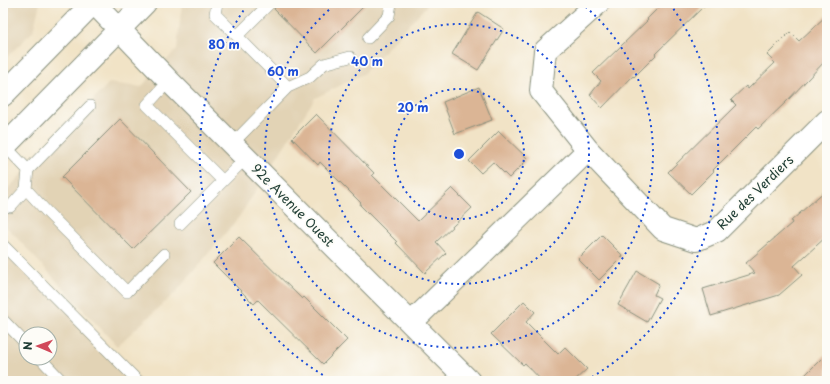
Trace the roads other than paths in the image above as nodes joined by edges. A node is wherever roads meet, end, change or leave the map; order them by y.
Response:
1 (94, 3) edge
2 (145, 3) edge
3 (216, 3) edge
4 (270, 3) edge
5 (391, 3) edge
6 (598, 3) edge
7 (119, 29) junction
8 (237, 36) junction
9 (368, 38) dead end
10 (350, 57) dead end
11 (169, 81) junction
12 (288, 87) junction
13 (3, 95) edge
14 (90, 106) dead end
15 (827, 121) edge
16 (4, 147) edge
17 (588, 150) junction
18 (239, 151) junction
19 (28, 170) junction
20 (223, 181) junction
21 (26, 189) junction
22 (10, 206) dead end
23 (180, 224) dead end
24 (3, 245) edge
25 (164, 254) dead end
26 (3, 320) edge
27 (411, 323) junction
28 (18, 336) edge
29 (48, 366) edge
30 (62, 381) edge
31 (138, 381) edge
32 (469, 381) edge

1 - 7 street, 92e Avenue Ouest
1 - 13 street
2 - 7 street
3 - 8 lane
4 - 8 lane
5 - 9 lane
6 - 17 street, Rue des Verdiers
7 - 11 street, 92e Avenue Ouest
7 - 16 street
8 - 12 lane
10 - 12 lane
11 - 18 street, 92e Avenue Ouest
11 - 20 lane
12 - 18 lane
14 - 19 lane
15 - 17 street, Rue des Verdiers
16 - 19 lane
17 - 27 street
18 - 20 lane
18 - 27 street, 92e Avenue Ouest
19 - 21 lane
20 - 23 lane
21 - 22 lane
21 - 25 lane
24 - 31 lane
26 - 28 lane
27 - 32 street, 92e Avenue Ouest
29 - 30 lane

